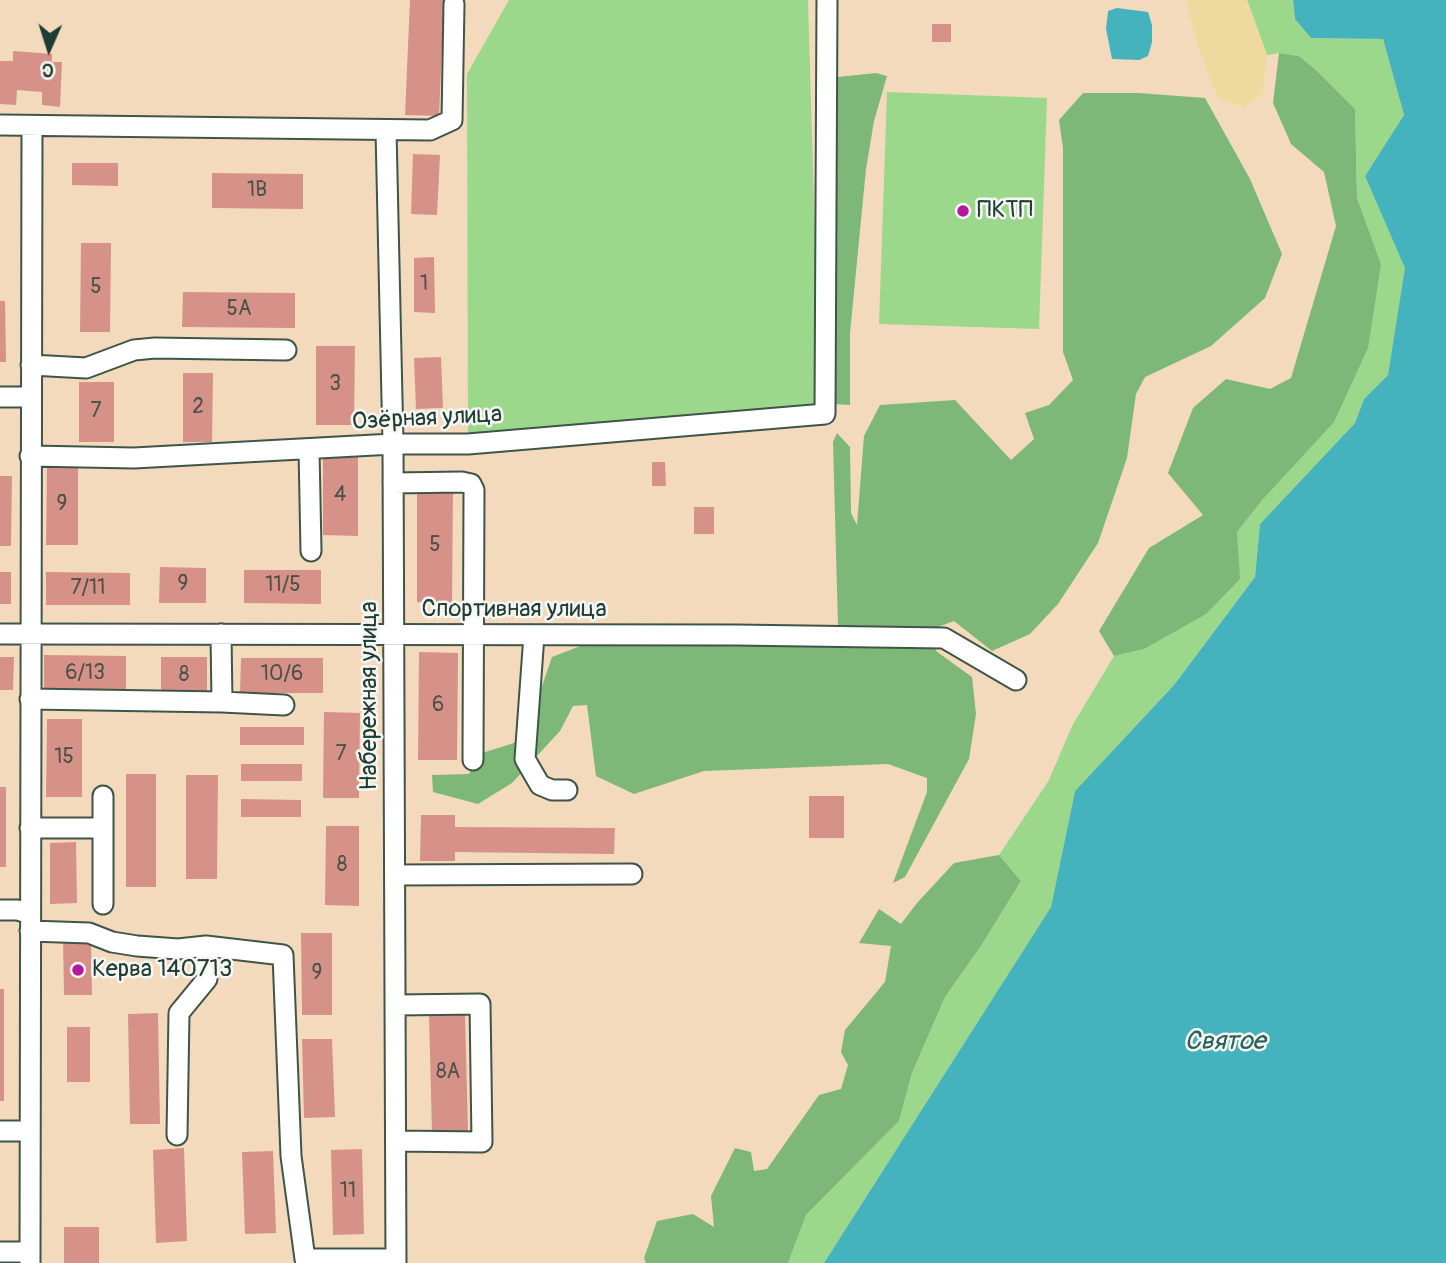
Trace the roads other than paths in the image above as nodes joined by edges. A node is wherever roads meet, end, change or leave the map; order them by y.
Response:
1 (827, 0) edge
2 (454, 4) dead end
3 (0, 125) edge
4 (32, 126) junction
5 (386, 130) junction
6 (286, 350) dead end
7 (31, 365) junction
8 (0, 397) edge
9 (30, 397) junction
10 (393, 444) junction
11 (309, 449) junction
12 (30, 456) junction
13 (393, 483) junction
14 (311, 551) dead end
15 (0, 634) edge
16 (30, 634) junction
17 (221, 634) junction
18 (395, 634) junction
19 (474, 634) junction
20 (534, 635) junction
21 (1016, 680) dead end
22 (30, 699) junction
23 (222, 702) junction
24 (284, 705) dead end
25 (473, 760) dead end
26 (567, 790) dead end
27 (103, 796) dead end
28 (30, 828) junction
29 (103, 828) junction
30 (632, 874) dead end
31 (395, 875) junction
32 (103, 904) dead end
33 (0, 910) edge
34 (30, 923) junction
35 (206, 946) junction
36 (396, 1005) junction
37 (0, 1131) edge
38 (30, 1132) junction
39 (177, 1135) dead end
40 (396, 1142) junction
41 (0, 1252) edge
42 (30, 1258) edge
43 (396, 1261) edge

1 - 10 street, Озёрная улица
2 - 5 street
3 - 4 street
4 - 5 street
4 - 7 street
5 - 10 street, Набережная улица
6 - 7 street
7 - 9 street
8 - 9 street
9 - 12 street
10 - 11 street, Озёрная улица
10 - 13 street, Набережная улица
11 - 12 street, Озёрная улица
11 - 14 street
12 - 16 street
13 - 18 street, Набережная улица
13 - 19 street
15 - 16 street, Спортивная улица
16 - 17 street, Спортивная улица
16 - 22 street
17 - 18 street, Спортивная улица
17 - 23 street
18 - 19 street, Спортивная улица
18 - 31 street, Набережная улица
19 - 20 street, Спортивная улица
19 - 25 street
20 - 21 street, Спортивная улица
20 - 26 street
22 - 23 street
22 - 28 street
23 - 24 street
27 - 29 street
28 - 29 street
28 - 34 street
29 - 32 street
30 - 31 street
31 - 36 street, Набережная улица
33 - 34 street
34 - 35 street
34 - 38 street
35 - 39 street
35 - 43 street
36 - 40 street, Набережная улица
36 - 40 street
37 - 38 street
38 - 42 street
40 - 43 street, Набережная улица
41 - 42 street

